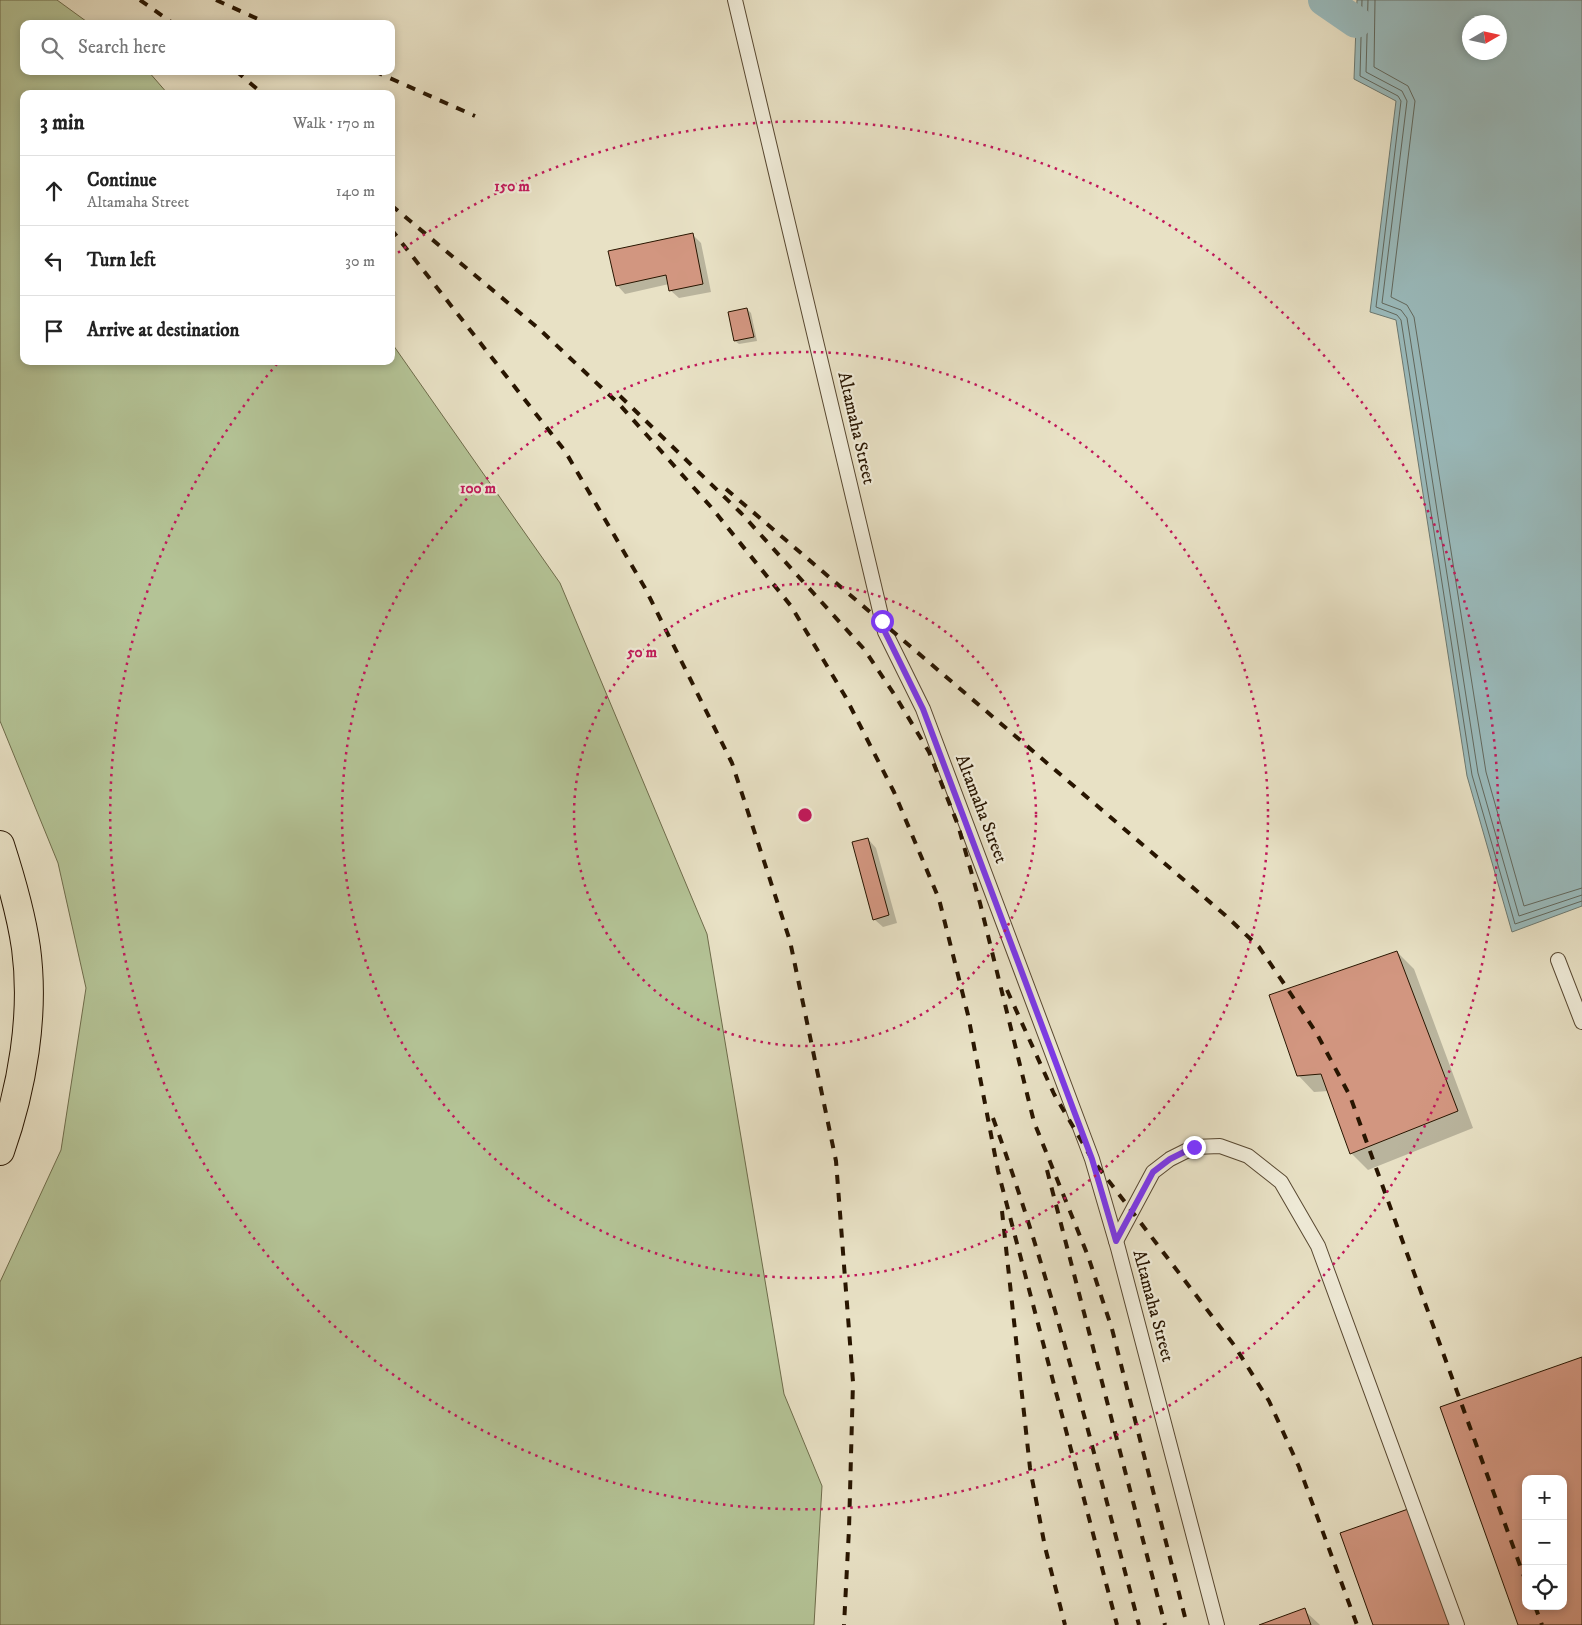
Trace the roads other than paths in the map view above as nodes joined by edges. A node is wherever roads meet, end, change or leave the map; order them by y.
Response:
1 (735, 0) edge
2 (0, 845) edge
3 (1558, 960) dead end
4 (1582, 1022) edge
5 (3, 1143) edge
6 (1116, 1241) junction
7 (1217, 1625) edge
8 (1457, 1625) edge

1 - 6 lane, Altamaha Street
2 - 5 highway
3 - 4 lane
6 - 7 lane, Altamaha Street
6 - 8 lane

